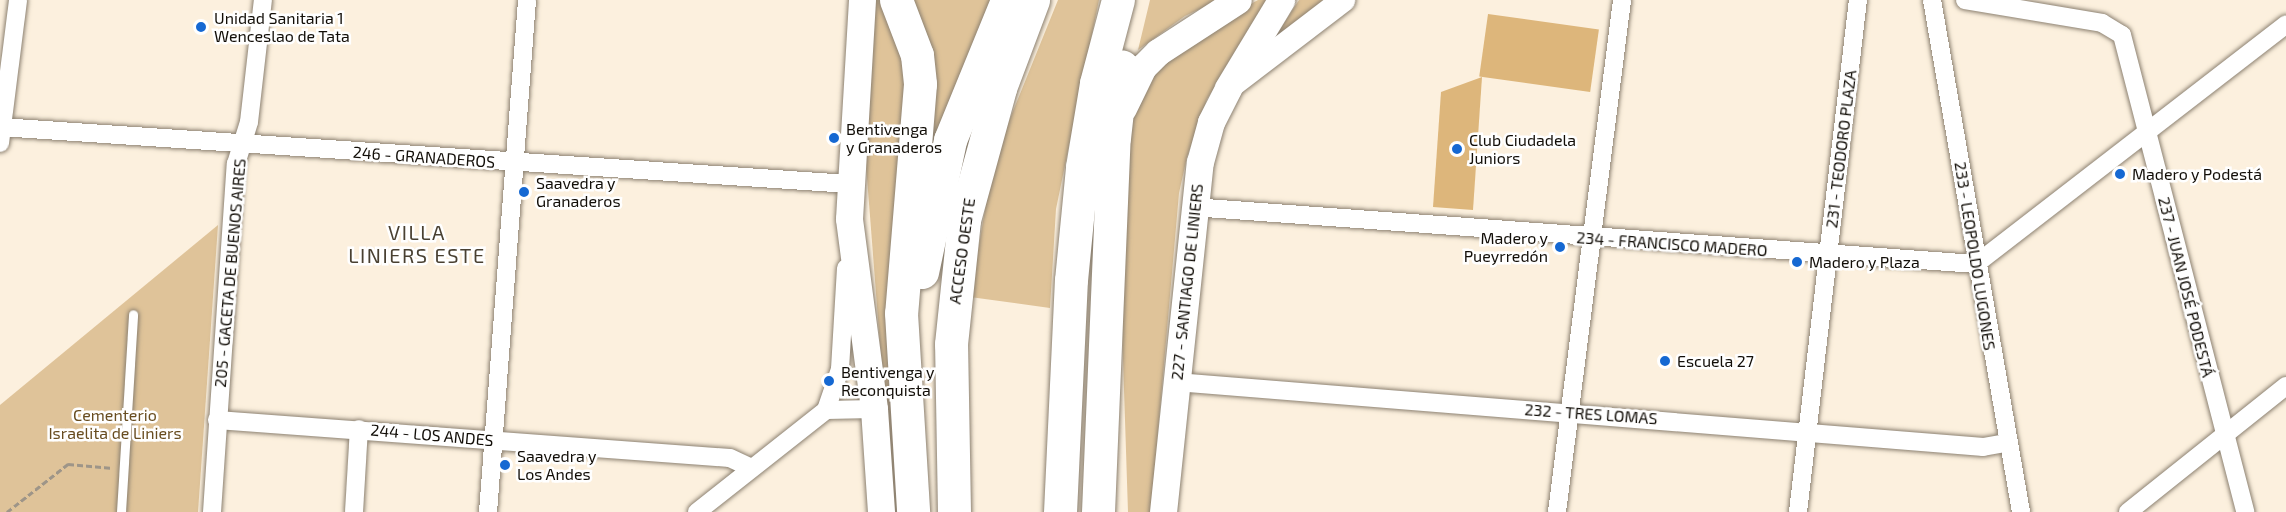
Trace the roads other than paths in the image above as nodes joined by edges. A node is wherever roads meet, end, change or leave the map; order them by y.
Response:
1 (18, 0) edge
2 (263, 0) edge
3 (527, 0) edge
4 (862, 0) edge
5 (896, 0) edge
6 (1007, 0) edge
7 (1033, 0) edge
8 (1118, 0) edge
9 (1138, 0) edge
10 (1238, 0) edge
11 (1281, 0) edge
12 (1344, 0) edge
13 (1622, 0) edge
14 (1858, 0) edge
15 (1932, 0) edge
16 (1973, 1) edge
17 (2286, 24) edge
18 (1228, 88) junction
19 (1, 132) edge
20 (2147, 135) junction
21 (1113, 138) junction
22 (242, 144) junction
23 (515, 164) junction
24 (849, 184) junction
25 (1192, 207) junction
26 (849, 219) junction
27 (1591, 238) junction
28 (1828, 255) junction
29 (1976, 264) junction
30 (133, 314) dead end
31 (1176, 382) junction
32 (2286, 386) edge
33 (874, 409) junction
34 (826, 411) junction
35 (1569, 413) junction
36 (218, 420) junction
37 (359, 429) junction
38 (1808, 431) junction
39 (2224, 433) junction
40 (492, 440) junction
41 (2006, 443) junction
42 (909, 449) junction
43 (751, 468) junction
44 (953, 504) edge
45 (1104, 507) edge
46 (121, 512) edge
47 (212, 512) edge
48 (354, 512) edge
49 (488, 512) edge
50 (697, 512) edge
51 (881, 512) edge
52 (913, 512) edge
53 (1060, 512) edge
54 (1163, 512) edge
55 (1557, 512) edge
56 (1798, 512) edge
57 (2021, 512) edge
58 (2128, 512) edge
59 (2246, 512) edge

1 - 19 street
2 - 22 street, 205 - GACETA DE BUENOS AIRES
3 - 23 street
4 - 24 main road
5 - 42 highway
6 - 42 highway
7 - 44 highway, ACCESO OESTE
8 - 53 highway
9 - 21 highway
10 - 21 main road
11 - 18 main road, 227 - SANTIAGO DE LINIERS
12 - 18 street
13 - 27 street
14 - 28 street, 231 - TEODORO PLAZA
15 - 29 street, 233 - LEOPOLDO LUGONES
16 - 20 street, 237 - JUAN JOSÉ PODESTÁ
17 - 20 street
18 - 25 main road, 227 - SANTIAGO DE LINIERS
19 - 22 street, 246 - GRANADEROS
20 - 29 street
20 - 39 street, 237 - JUAN JOSÉ PODESTÁ
21 - 45 highway
22 - 23 street, 246 - GRANADEROS
22 - 36 street, 205 - GACETA DE BUENOS AIRES
23 - 24 street, 246 - GRANADEROS
23 - 40 street
24 - 26 main road
25 - 27 street, 234 - FRANCISCO MADERO
25 - 31 main road, 227 - SANTIAGO DE LINIERS
26 - 33 main road
26 - 34 street
27 - 28 street, 234 - FRANCISCO MADERO
27 - 35 street
28 - 29 street, 234 - FRANCISCO MADERO
28 - 38 street, 231 - TEODORO PLAZA
29 - 41 street, 233 - LEOPOLDO LUGONES
30 - 46 lane
31 - 35 street, 232 - TRES LOMAS
31 - 54 main road, 227 - SANTIAGO DE LINIERS
32 - 39 street
33 - 34 street
33 - 51 main road
34 - 43 street
35 - 38 street, 232 - TRES LOMAS
35 - 55 street
36 - 37 street, 244 - LOS ANDES
36 - 47 street, 205 - GACETA DE BUENOS AIRES
37 - 40 street, 244 - LOS ANDES
37 - 48 street
38 - 41 street, 232 - TRES LOMAS
38 - 56 street, 231 - TEODORO PLAZA
39 - 58 street
39 - 59 street, 237 - JUAN JOSÉ PODESTÁ
40 - 43 street, 244 - LOS ANDES
40 - 49 street
41 - 57 street, 233 - LEOPOLDO LUGONES
42 - 52 highway
43 - 50 street

